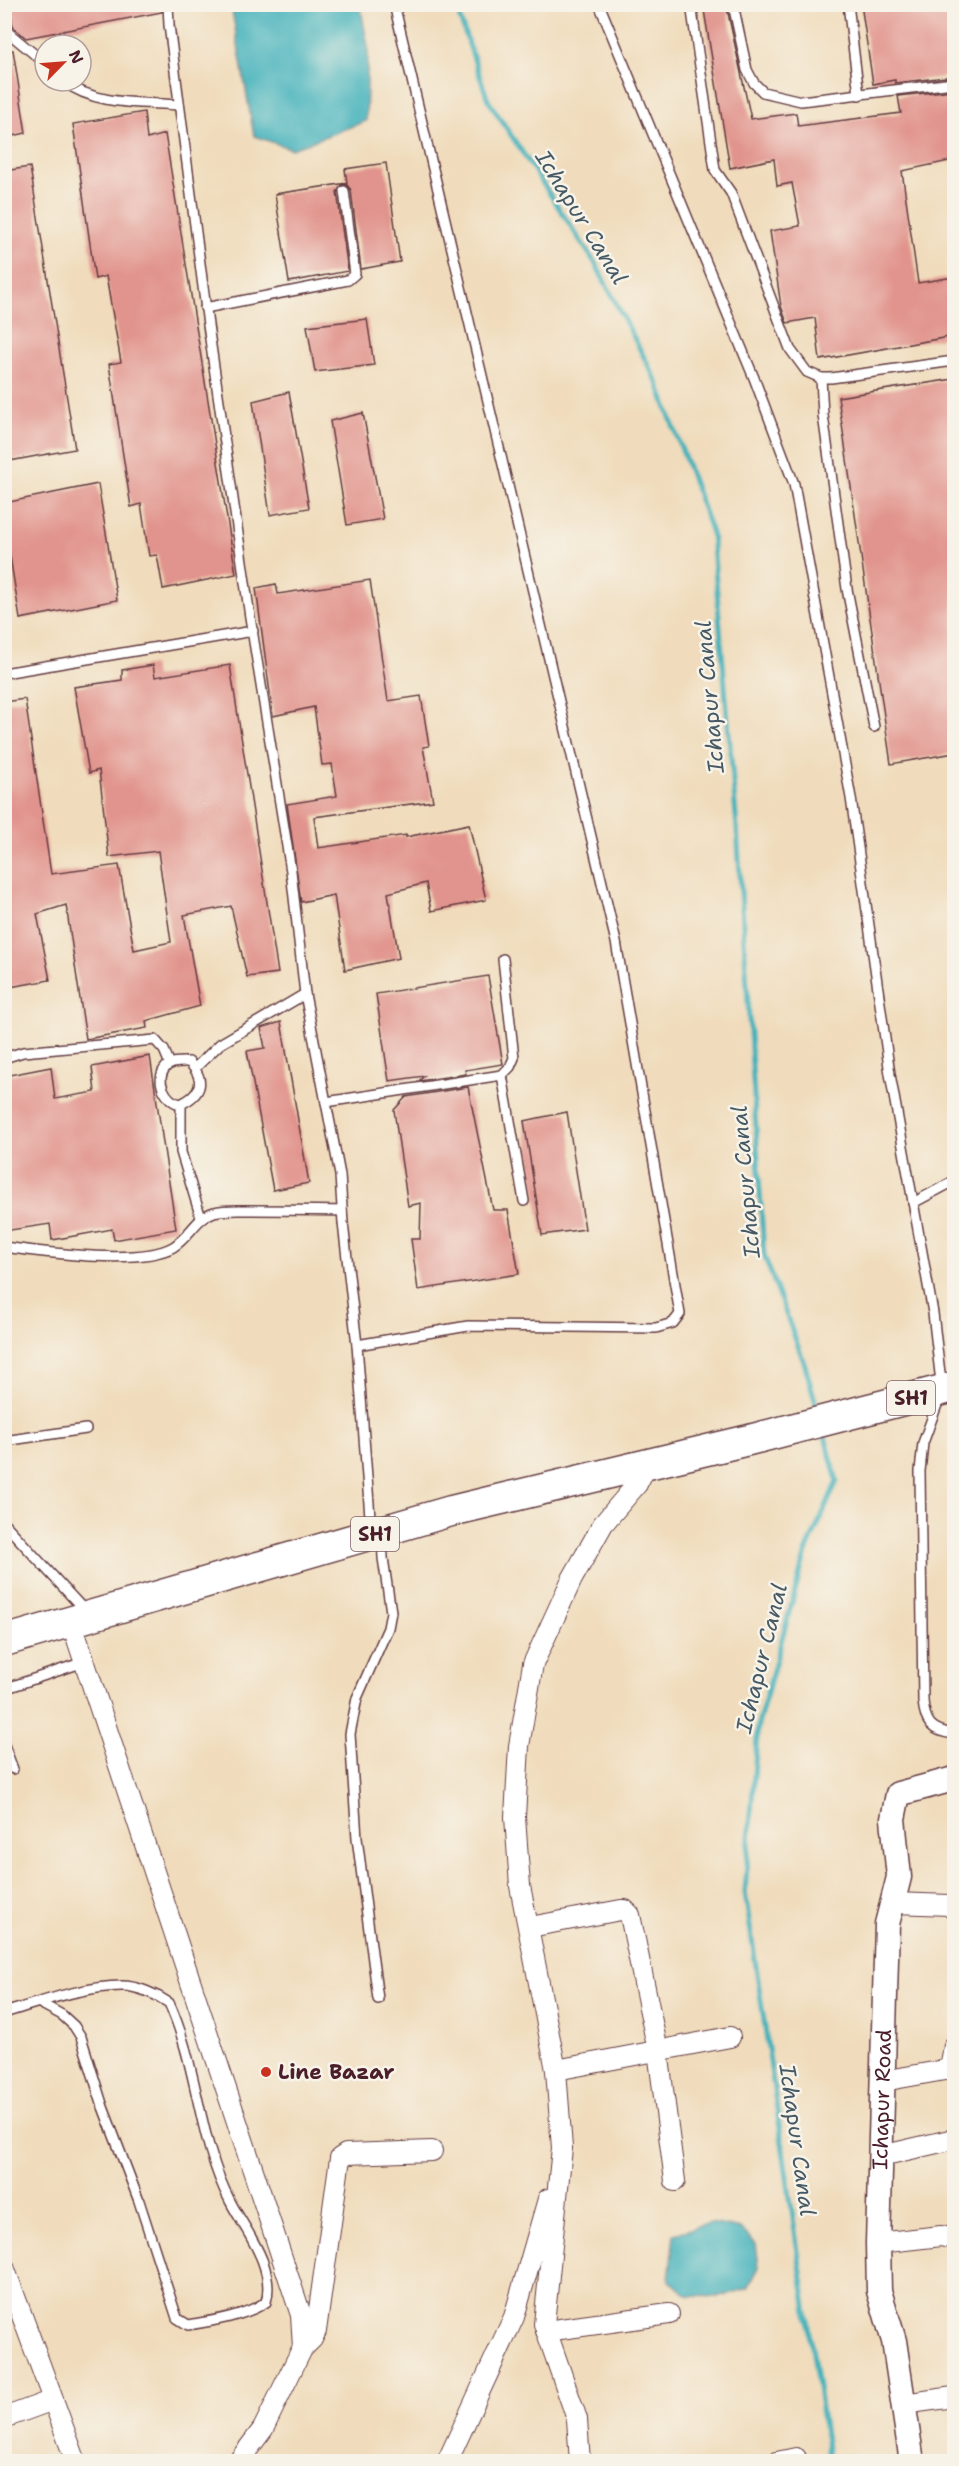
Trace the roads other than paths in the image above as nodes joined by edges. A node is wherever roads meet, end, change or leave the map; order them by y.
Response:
1 (168, 4) edge
2 (394, 4) edge
3 (599, 4) edge
4 (691, 4) edge
5 (733, 4) edge
6 (848, 4) edge
7 (4, 29) edge
8 (33, 53) edge
9 (954, 83) edge
10 (82, 93) edge
11 (859, 95) junction
12 (179, 105) junction
13 (344, 191) dead end
14 (205, 309) junction
15 (954, 361) edge
16 (821, 378) junction
17 (253, 631) junction
18 (4, 673) edge
19 (874, 727) dead end
20 (503, 959) dead end
21 (305, 994) junction
22 (4, 1058) edge
23 (170, 1064) junction
24 (195, 1068) junction
25 (502, 1075) junction
26 (326, 1102) junction
27 (181, 1104) junction
28 (954, 1181) edge
29 (524, 1201) dead end
30 (913, 1203) junction
31 (342, 1211) junction
32 (201, 1218) junction
33 (4, 1247) edge
34 (357, 1345) junction
35 (948, 1389) edge
36 (86, 1429) dead end
37 (4, 1441) edge
38 (647, 1464) junction
39 (4, 1523) edge
40 (376, 1533) junction
41 (80, 1618) junction
42 (4, 1641) edge
43 (84, 1662) junction
44 (4, 1689) edge
45 (954, 1734) edge
46 (4, 1745) edge
47 (13, 1769) dead end
48 (954, 1779) edge
49 (894, 1904) junction
50 (954, 1910) edge
51 (530, 1927) junction
52 (378, 1999) dead end
53 (40, 2003) junction
54 (4, 2013) edge
55 (730, 2037) dead end
56 (954, 2046) edge
57 (658, 2051) junction
58 (556, 2070) junction
59 (882, 2081) junction
60 (954, 2139) edge
61 (562, 2148) junction
62 (432, 2151) dead end
63 (881, 2156) junction
64 (675, 2181) dead end
65 (954, 2239) edge
66 (878, 2243) junction
67 (4, 2267) edge
68 (669, 2314) dead end
69 (546, 2331) junction
70 (303, 2347) junction
71 (954, 2397) edge
72 (53, 2400) junction
73 (903, 2404) junction
74 (4, 2418) edge
75 (246, 2458) edge
76 (587, 2460) edge
77 (76, 2462) edge
78 (447, 2462) edge
79 (912, 2462) edge

1 - 12 lane
2 - 34 lane
3 - 30 lane
4 - 16 lane
5 - 11 lane
6 - 11 lane
7 - 8 lane
9 - 11 lane
10 - 12 lane
12 - 14 lane
13 - 14 lane
14 - 17 lane
15 - 16 lane
16 - 19 lane
17 - 18 lane
17 - 21 lane
20 - 25 lane
21 - 24 lane
21 - 26 lane
22 - 23 lane
23 - 24 lane
23 - 27 lane
24 - 27 lane
25 - 26 lane
25 - 29 lane
26 - 31 lane
27 - 32 lane
28 - 30 lane
30 - 35 lane
31 - 32 lane
31 - 34 lane
32 - 33 lane
34 - 40 lane
35 - 38 main road, SH1
35 - 45 lane
36 - 37 lane
38 - 40 main road, SH1
38 - 51 street
39 - 41 lane
40 - 41 main road, SH1
40 - 52 lane
41 - 42 main road, SH1
41 - 43 street
43 - 44 lane
43 - 70 street
46 - 47 lane
48 - 49 street, Ichapur Road
49 - 50 street
49 - 59 street, Ichapur Road
51 - 57 street
51 - 58 street
53 - 53 lane
53 - 54 lane
55 - 57 street
56 - 59 street
57 - 58 street
57 - 64 street
58 - 61 street
59 - 63 street, Ichapur Road
60 - 63 street
61 - 69 street
61 - 78 street
62 - 70 street
63 - 66 street, Ichapur Road
65 - 66 street
66 - 73 street, Ichapur Road
67 - 72 street
68 - 69 street
69 - 76 street
70 - 75 street
71 - 73 street
72 - 74 street
72 - 77 street
73 - 79 street, Ichapur Road

